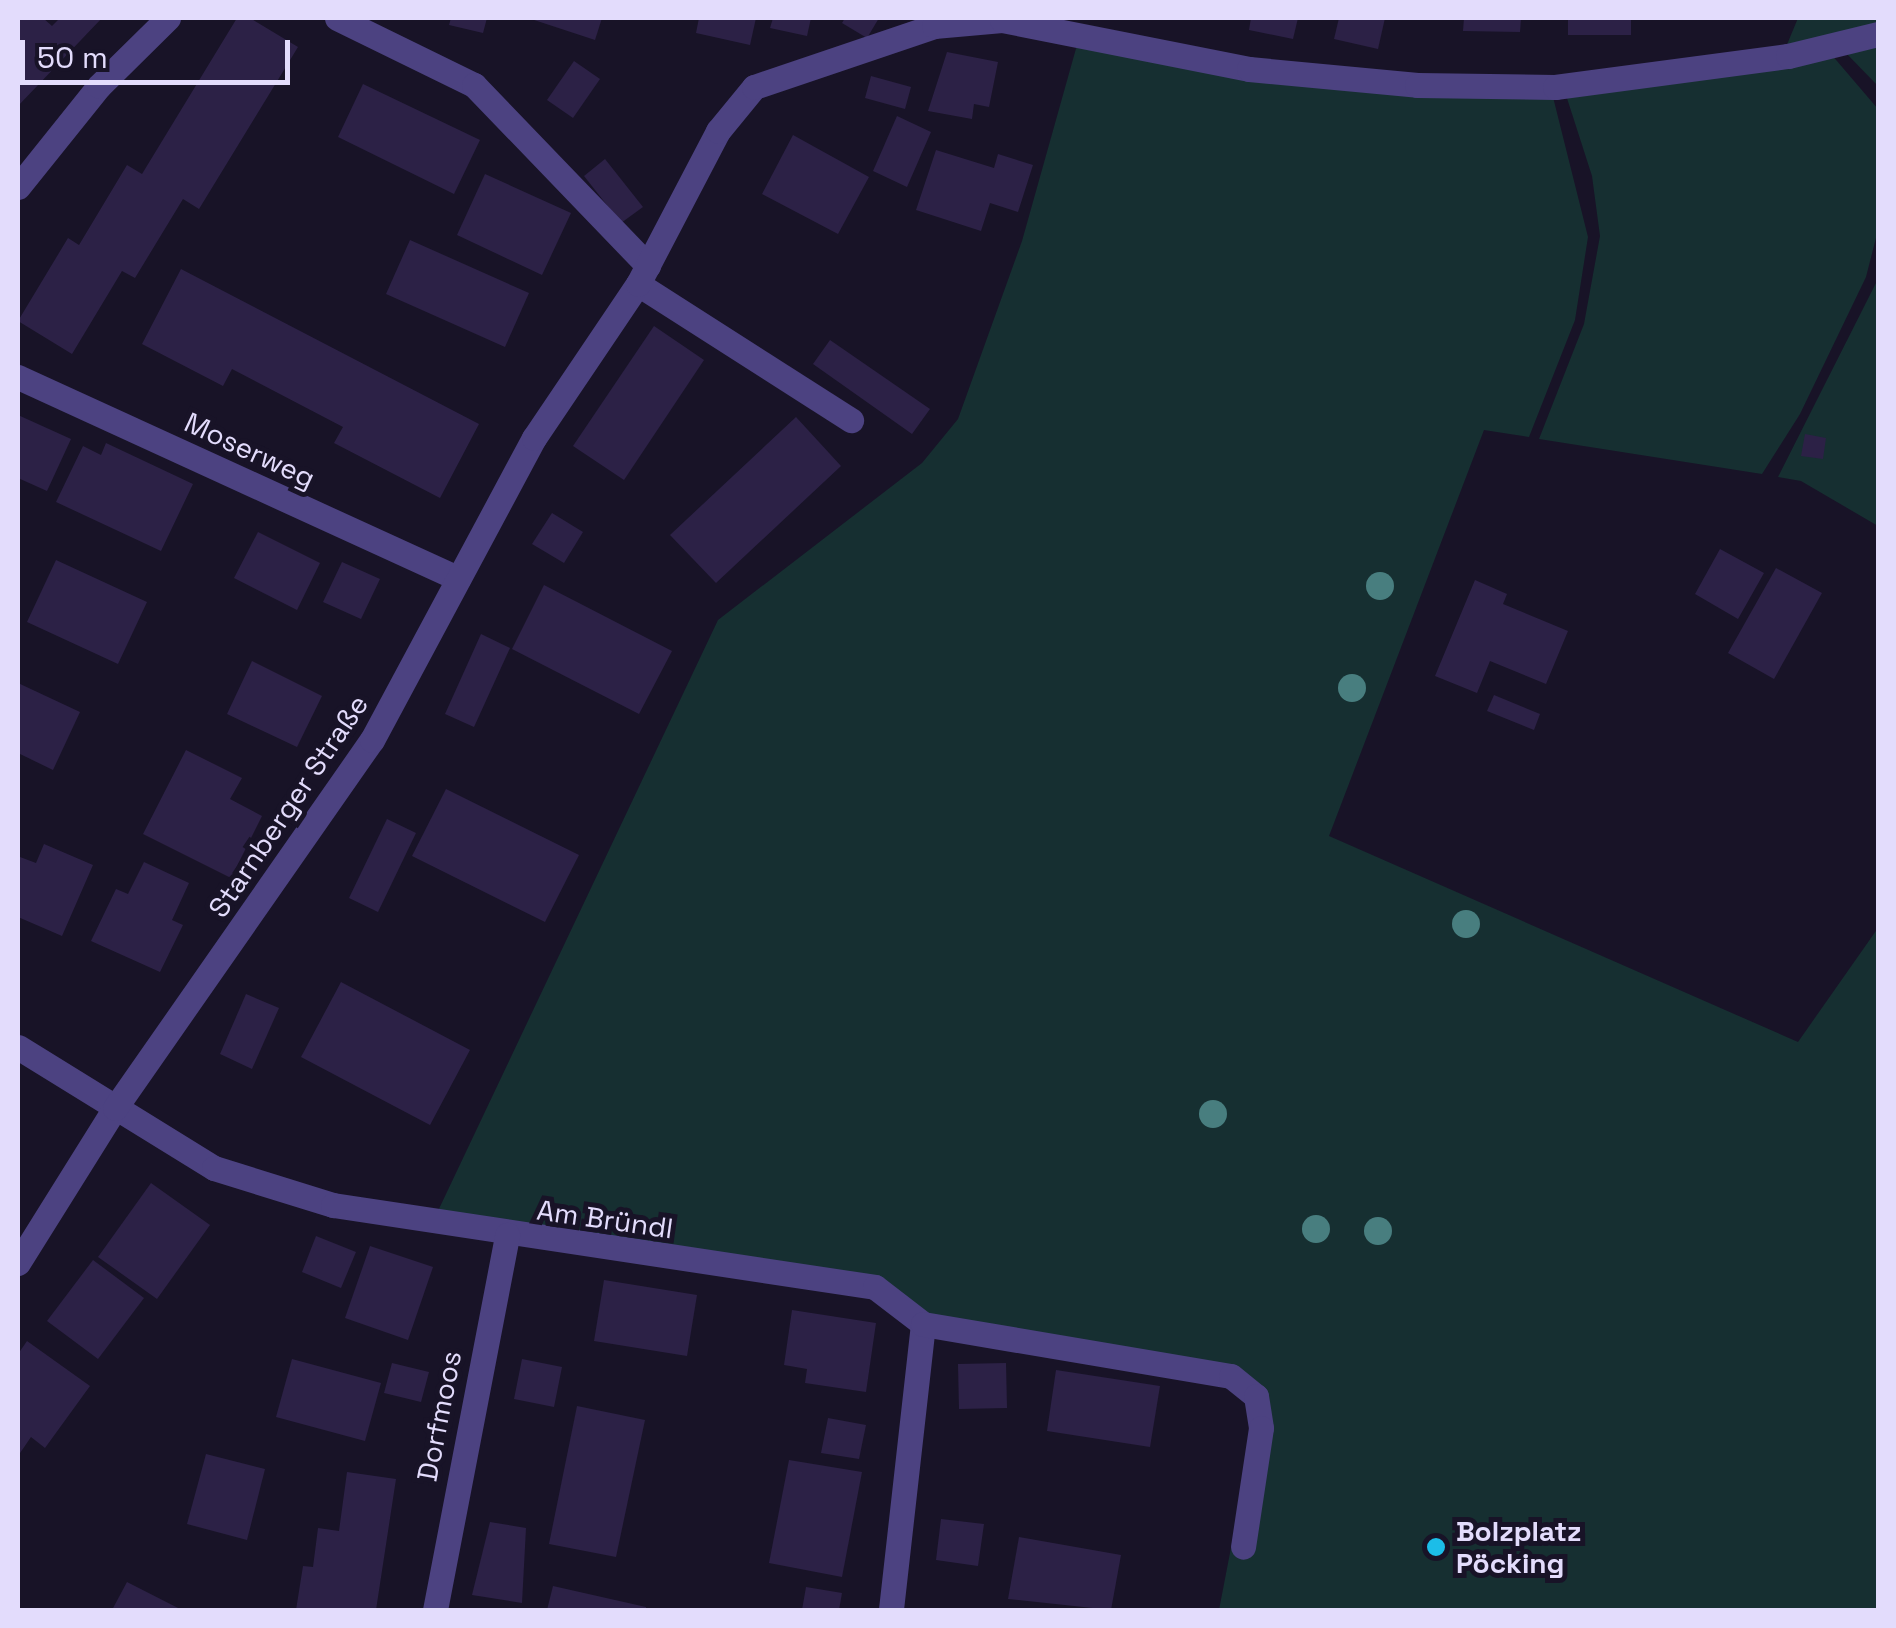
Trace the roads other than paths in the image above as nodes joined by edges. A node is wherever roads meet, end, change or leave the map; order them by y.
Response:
1 (168, 18) edge
2 (337, 18) edge
3 (1878, 34) edge
4 (18, 187) edge
5 (643, 275) junction
6 (18, 376) edge
7 (851, 420) dead end
8 (458, 578) junction
9 (18, 1046) edge
10 (115, 1108) junction
11 (507, 1235) junction
12 (18, 1263) edge
13 (923, 1324) junction
14 (1242, 1547) dead end
15 (436, 1610) edge
16 (891, 1610) edge

1 - 4 street
2 - 5 street
3 - 5 street, Starnberger Straße
5 - 7 street
5 - 8 street, Starnberger Straße
6 - 8 street, Moserweg
8 - 10 street, Starnberger Straße
9 - 10 street, Am Bründl
10 - 11 street, Am Bründl
10 - 12 street, Starnberger Straße
11 - 13 street, Am Bründl
11 - 15 street, Dorfmoos
13 - 14 street
13 - 16 street

